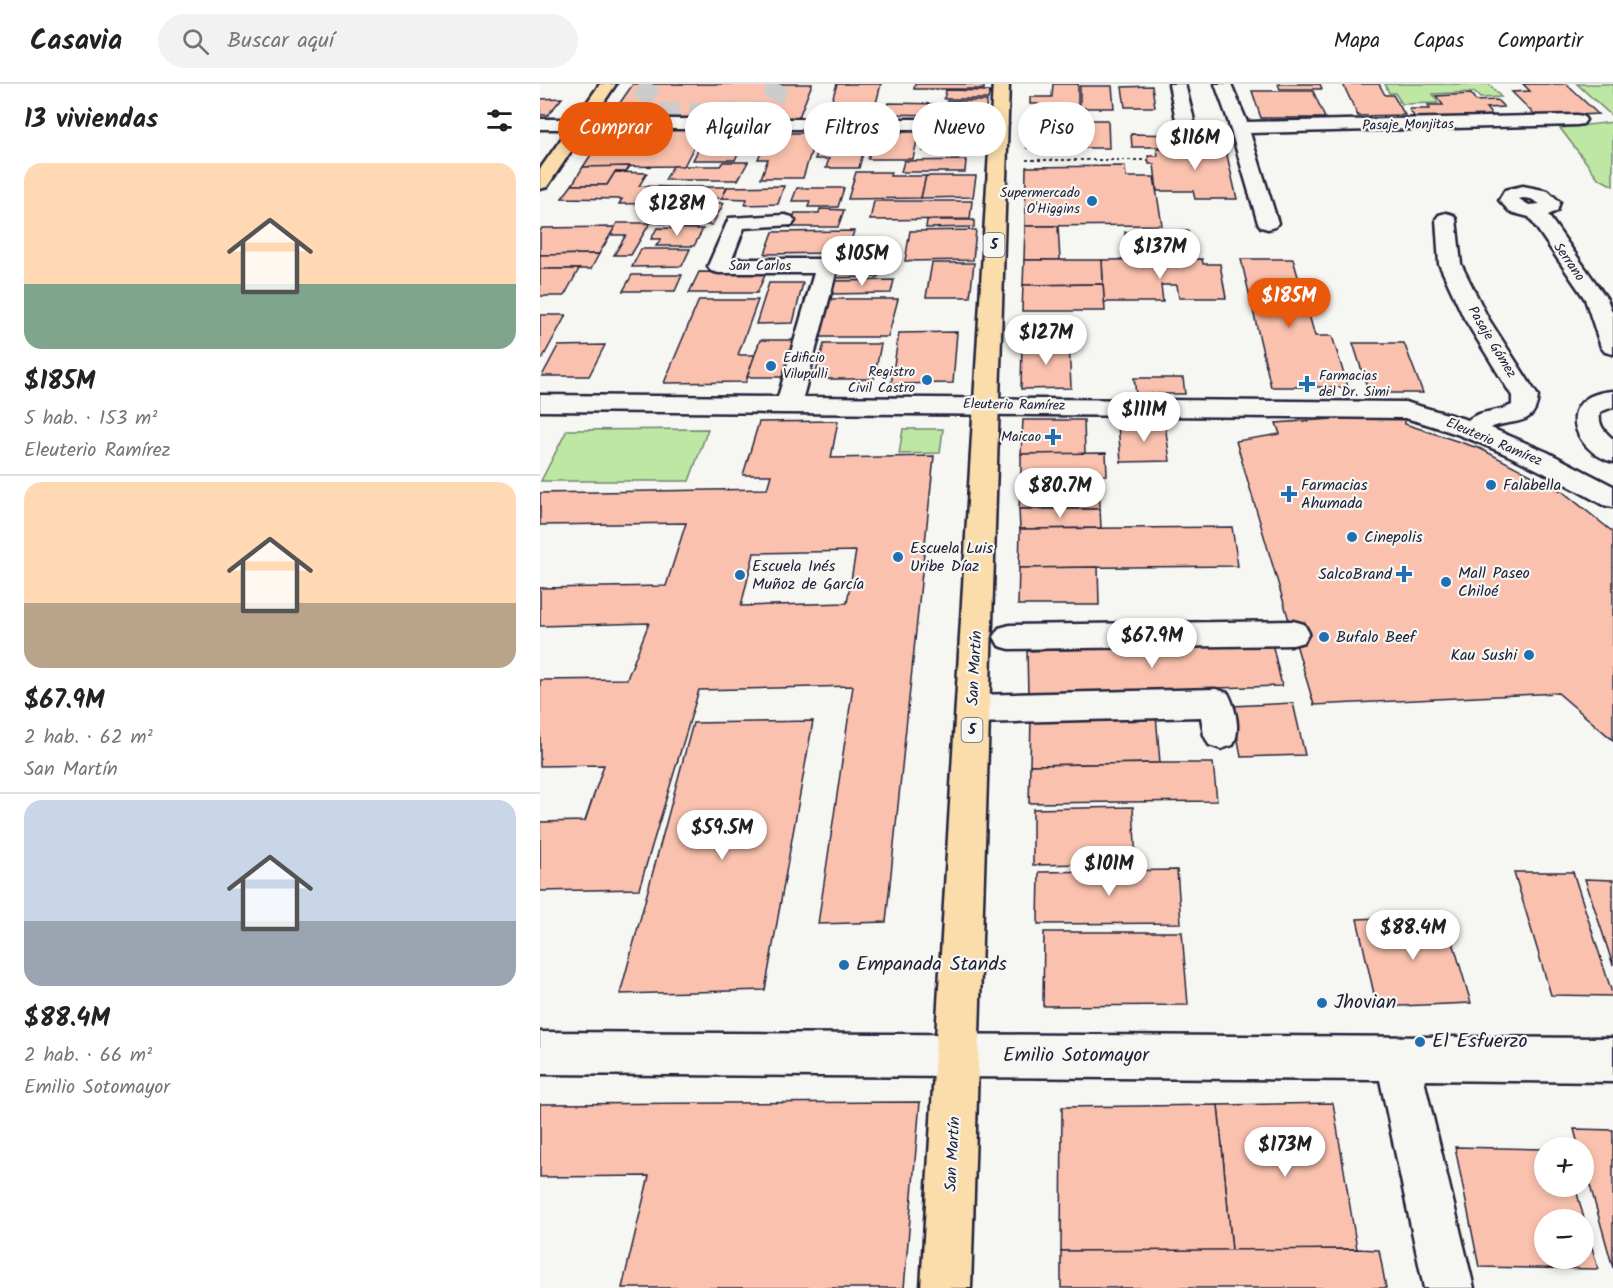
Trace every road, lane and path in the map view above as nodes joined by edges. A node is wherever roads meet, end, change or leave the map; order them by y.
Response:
1 (608, 84) edge
2 (1001, 84) edge
3 (1176, 84) edge
4 (1223, 84) edge
5 (596, 102) edge
6 (1000, 102) edge
7 (1185, 120) dead end
8 (1577, 120) dead end
9 (540, 124) edge
10 (558, 124) edge
11 (673, 124) edge
12 (912, 124) edge
13 (1239, 128) junction
14 (559, 156) edge
15 (998, 156) edge
16 (998, 160) junction
17 (1148, 160) dead end
18 (540, 183) edge
19 (1535, 212) dead end
20 (1446, 219) dead end
21 (785, 222) dead end
22 (1268, 223) dead end
23 (1613, 347) edge
24 (1613, 399) edge
25 (540, 403) edge
26 (789, 404) junction
27 (987, 405) junction
28 (1472, 430) junction
29 (1613, 453) edge
30 (1613, 498) edge
31 (1293, 633) dead end
32 (1010, 637) dead end
33 (973, 709) junction
34 (1221, 735) dead end
35 (540, 1053) edge
36 (957, 1056) junction
37 (1397, 1058) junction
38 (1613, 1060) edge
39 (946, 1288) edge
40 (1449, 1288) edge

1 - 5 highway
2 - 6 highway, San Martín / 5
3 - 7 street
4 - 13 street
8 - 13 street, Pasaje Monjitas
9 - 10 street
11 - 12 street
13 - 22 street
14 - 18 highway
15 - 16 highway, San Martín / 5
16 - 17 path
16 - 27 highway, San Martín / 5
19 - 23 street, Serrano
20 - 28 street, Pasaje Gómez
21 - 26 street, San Carlos
24 - 29 street
25 - 26 street, Eleuterio Ramírez
26 - 27 street, Eleuterio Ramírez
27 - 28 street, Eleuterio Ramírez
27 - 33 highway, San Martín / 5
28 - 30 street, Eleuterio Ramírez
31 - 32 street
33 - 34 street
33 - 36 highway, San Martín / 5
35 - 36 street, Emilio Sotomayor
36 - 37 street, Emilio Sotomayor
36 - 39 highway, San Martín / 5
37 - 38 street, Emilio Sotomayor
37 - 40 street

